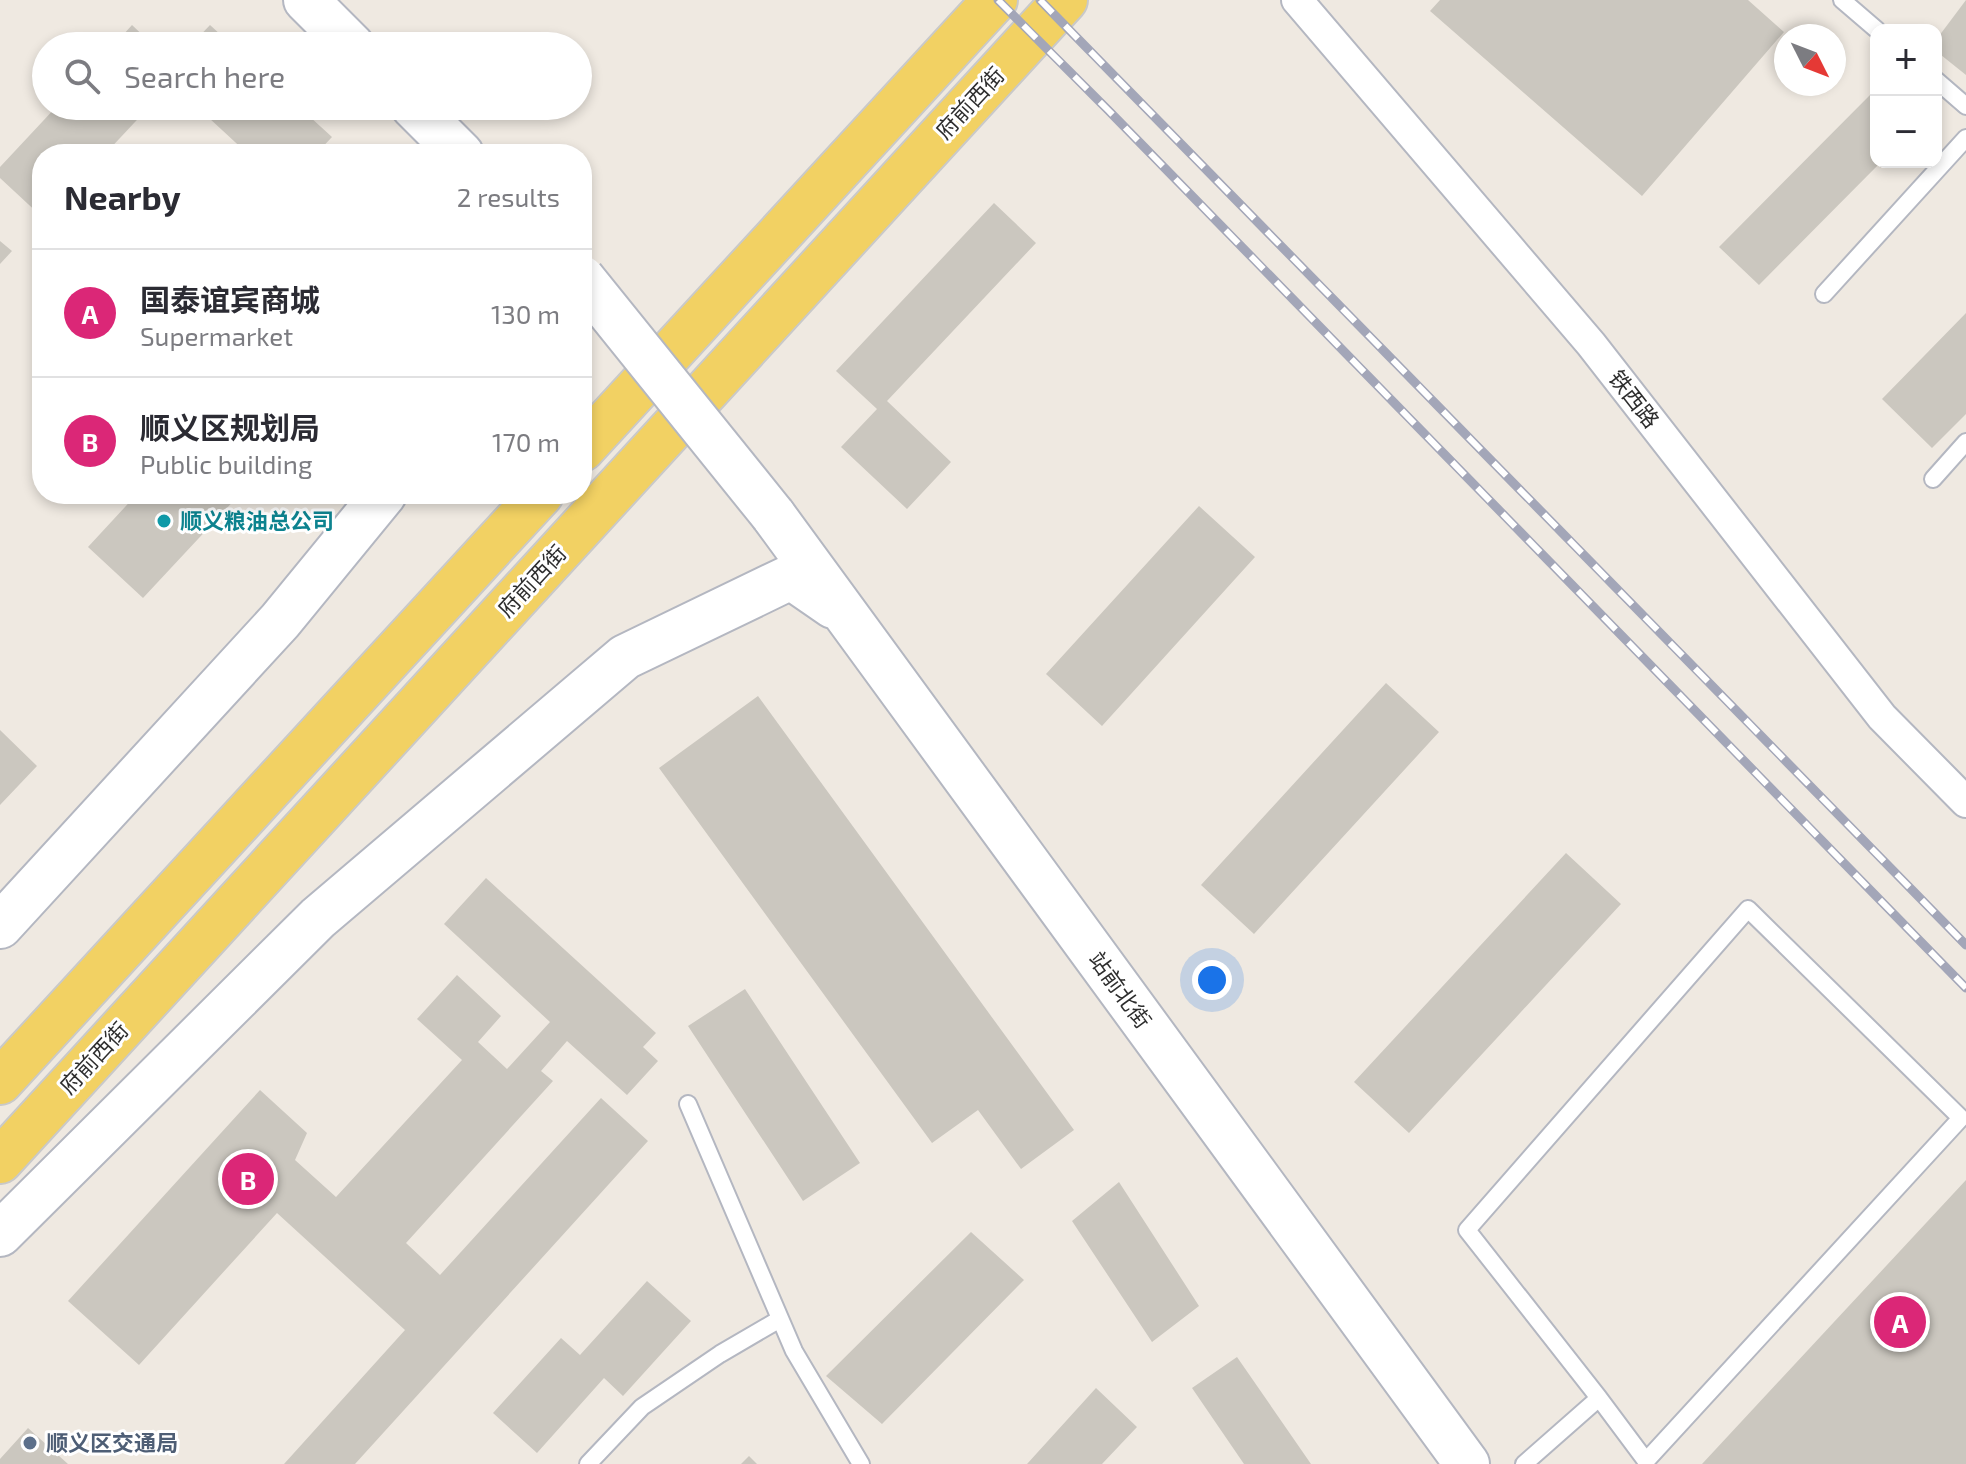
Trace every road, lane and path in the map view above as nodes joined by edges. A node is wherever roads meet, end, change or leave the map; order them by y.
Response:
1 (306, 0) edge
2 (995, 0) edge
3 (1065, 0) edge
4 (1297, 0) edge
5 (1842, 0) edge
6 (1870, 24) edge
7 (338, 32) edge
8 (1942, 85) edge
9 (1966, 106) edge
10 (424, 120) edge
11 (427, 120) edge
12 (1966, 138) edge
13 (442, 144) edge
14 (451, 144) edge
15 (592, 290) edge
16 (1824, 294) dead end
17 (592, 438) edge
18 (1966, 442) edge
19 (1933, 479) dead end
20 (376, 504) edge
21 (532, 504) edge
22 (844, 614) junction
23 (1966, 802) edge
24 (0, 926) edge
25 (0, 1082) edge
26 (688, 1104) dead end
27 (0, 1161) edge
28 (0, 1234) edge
29 (780, 1319) junction
30 (1599, 1398) junction
31 (588, 1464) edge
32 (861, 1464) edge
33 (1467, 1464) edge
34 (1524, 1464) edge

1 - 7 main road
2 - 17 main road
3 - 27 main road, 府前西街
4 - 23 street, 铁西路
5 - 6 lane
8 - 9 lane
10 - 13 main road
11 - 14 main road
12 - 16 lane
15 - 22 main road, 站前北街, bridge
18 - 19 lane
20 - 24 main road
21 - 25 main road
22 - 28 main road
22 - 33 main road, 站前北街
26 - 29 lane
29 - 31 lane
29 - 32 lane
30 - 30 lane
30 - 34 lane

